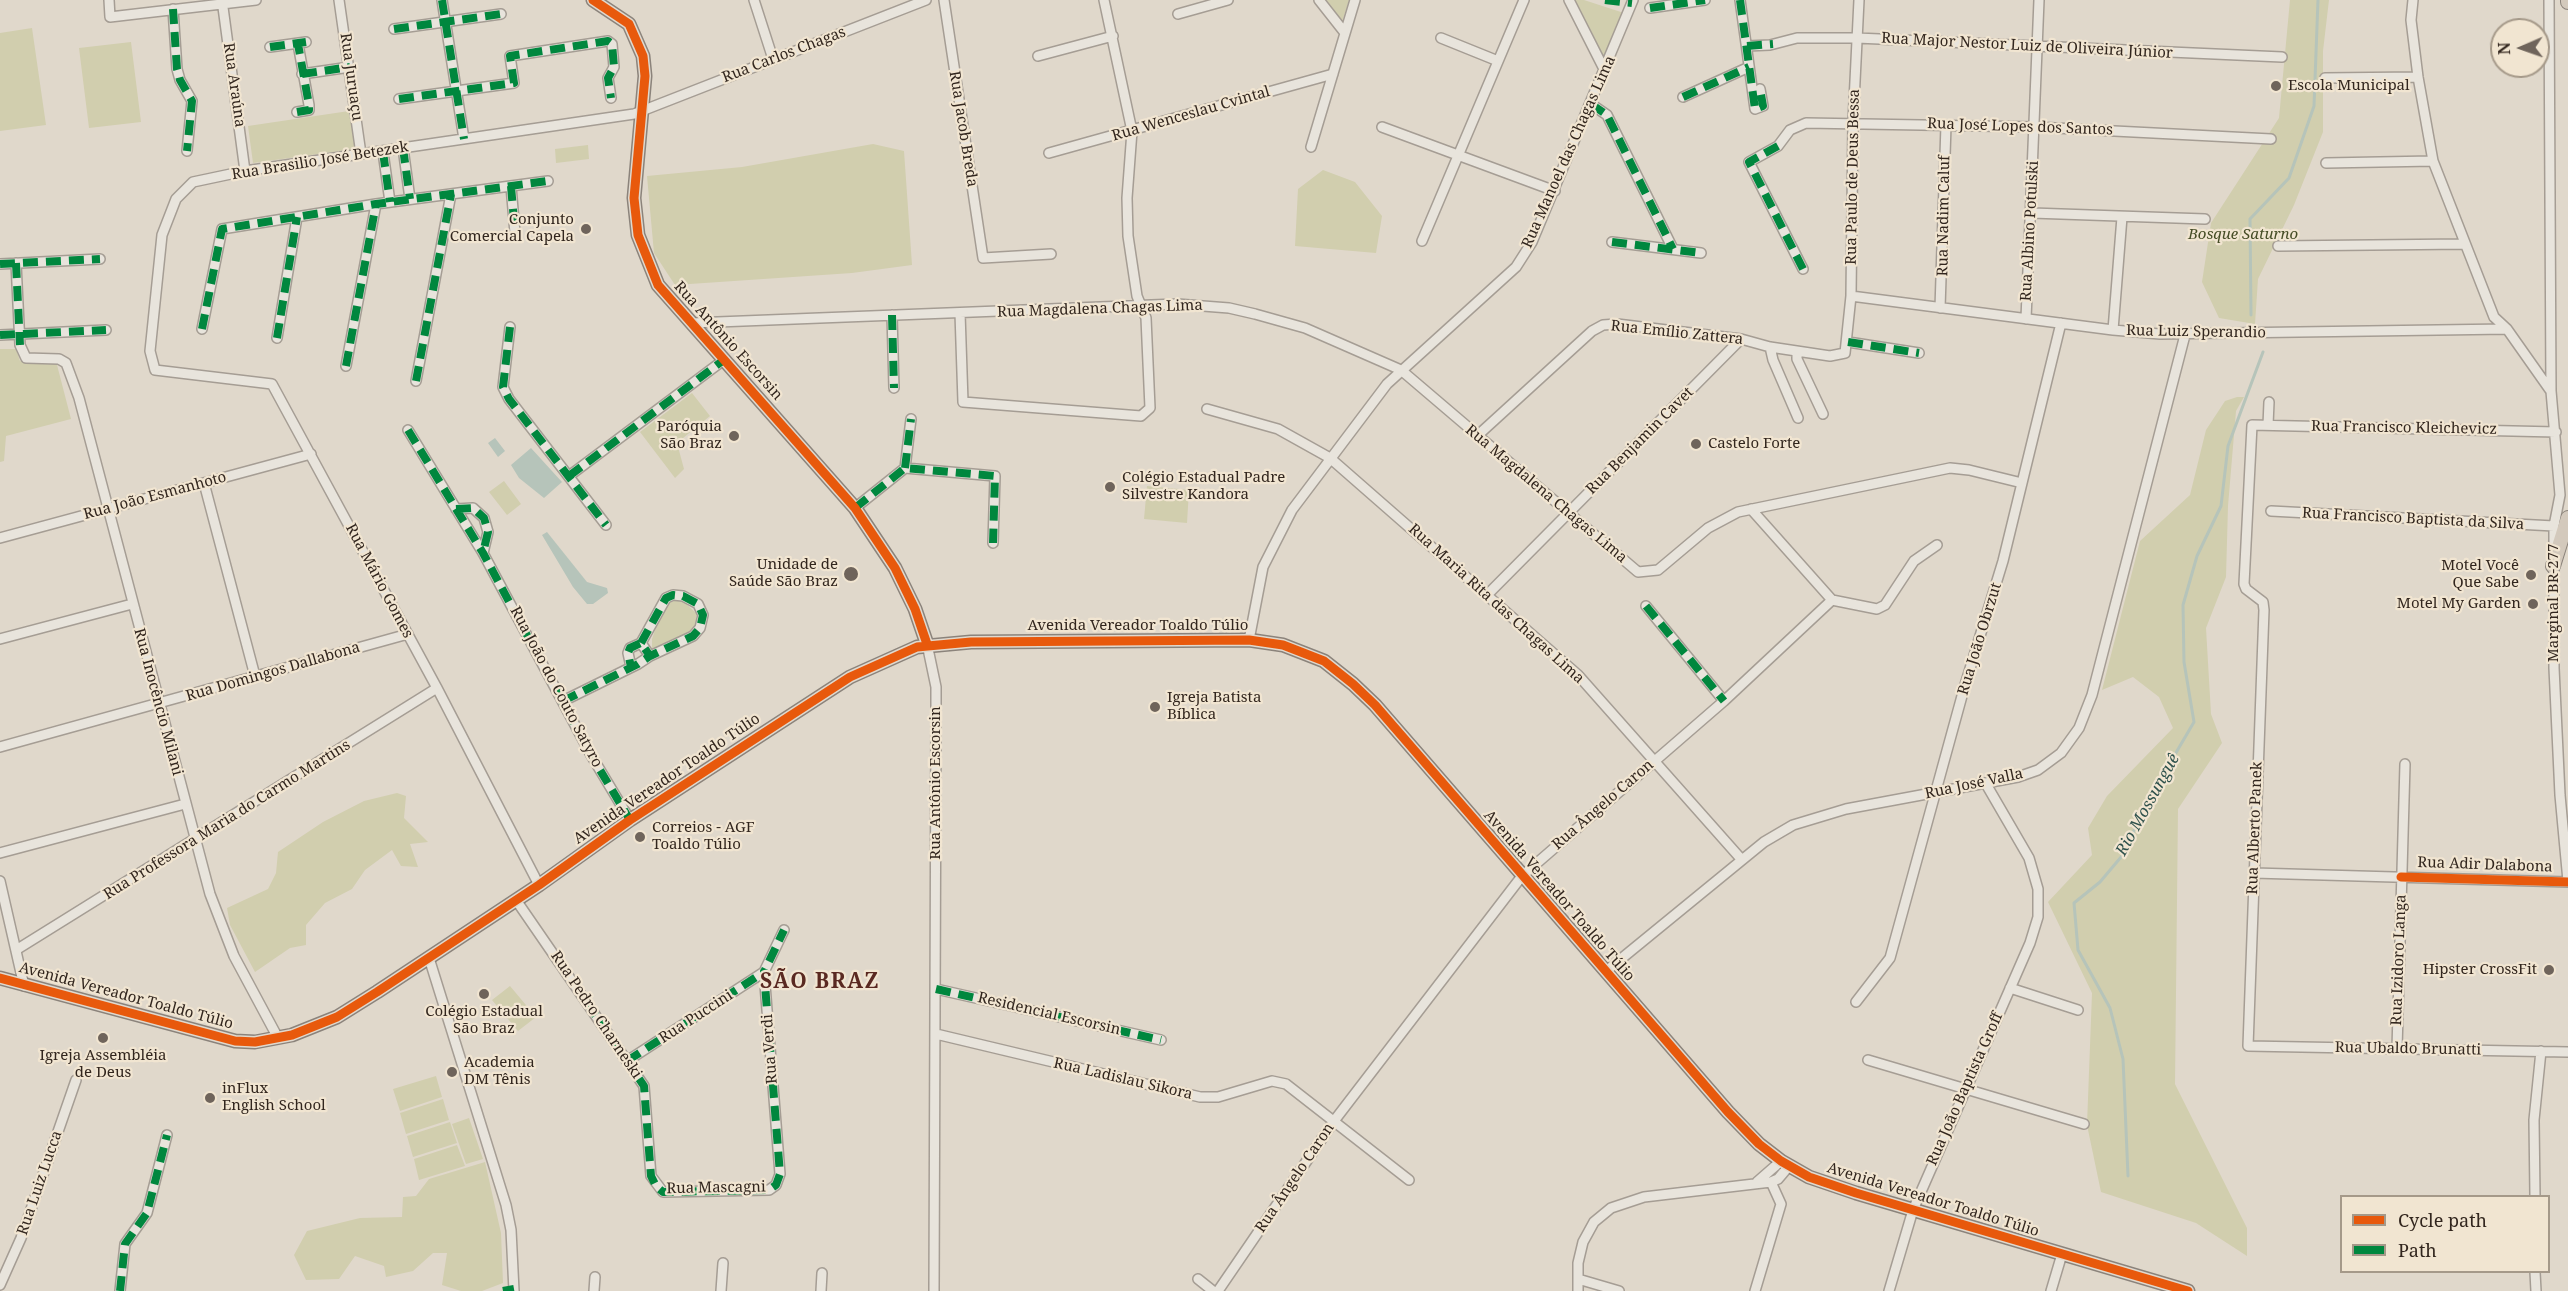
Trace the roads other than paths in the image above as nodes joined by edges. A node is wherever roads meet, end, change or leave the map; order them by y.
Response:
1 (109, 0) edge
2 (256, 0) edge
3 (339, 0) edge
4 (442, 0) edge
5 (595, 0) edge
6 (754, 0) edge
7 (926, 0) edge
8 (944, 0) edge
9 (1104, 0) edge
10 (1228, 0) edge
11 (1319, 0) edge
12 (1354, 0) edge
13 (1524, 0) edge
14 (1569, 0) edge
15 (1633, 0) edge
16 (1705, 0) edge
17 (1740, 0) edge
18 (1859, 0) edge
19 (2039, 0) edge
20 (2413, 0) edge
21 (2549, 0) edge
22 (223, 2) edge
23 (1650, 8) dead end
24 (173, 9) junction
25 (501, 14) dead end
26 (1178, 14) dead end
27 (446, 22) junction
28 (394, 29) dead end
29 (1345, 33) junction
30 (1113, 36) junction
31 (1441, 38) dead end
32 (1857, 38) junction
33 (2037, 45) junction
34 (1747, 46) junction
35 (270, 47) dead end
36 (1038, 56) dead end
37 (2282, 57) dead end
38 (773, 59) junction
39 (1498, 61) junction
40 (350, 67) junction
41 (1749, 67) junction
42 (1605, 71) junction
43 (302, 74) junction
44 (1333, 74) junction
45 (2418, 77) junction
46 (2325, 78) dead end
47 (1760, 89) dead end
48 (456, 92) junction
49 (1683, 97) dead end
50 (611, 98) dead end
51 (399, 99) dead end
52 (1591, 104) junction
53 (642, 111) junction
54 (297, 112) dead end
55 (1853, 122) junction
56 (1946, 124) junction
57 (1383, 127) dead end
58 (2036, 127) junction
59 (1132, 131) junction
60 (2271, 138) dead end
61 (464, 140) junction
62 (1311, 147) dead end
63 (403, 148) junction
64 (187, 151) dead end
65 (383, 152) junction
66 (1049, 153) dead end
67 (361, 154) junction
68 (1458, 155) junction
69 (2433, 161) junction
70 (2326, 163) dead end
71 (245, 171) junction
72 (548, 181) dead end
73 (511, 186) junction
74 (1555, 191) junction
75 (451, 194) junction
76 (410, 199) junction
77 (390, 202) junction
78 (376, 204) junction
79 (2032, 213) junction
80 (297, 217) junction
81 (2122, 217) junction
82 (2205, 219) dead end
83 (515, 233) dead end
84 (1422, 241) dead end
85 (1612, 242) dead end
86 (2465, 244) junction
87 (2278, 246) dead end
88 (1673, 249) junction
89 (1701, 253) dead end
90 (1051, 254) dead end
91 (100, 259) dead end
92 (16, 263) junction
93 (0, 264) edge
94 (1803, 269) dead end
95 (1851, 296) junction
96 (1141, 306) junction
97 (1940, 308) junction
98 (960, 313) junction
99 (892, 315) junction
100 (2026, 319) junction
101 (692, 323) junction
102 (2061, 323) junction
103 (510, 327) dead end
104 (202, 329) dead end
105 (2507, 329) junction
106 (106, 330) dead end
107 (2113, 330) junction
108 (0, 335) edge
109 (2185, 335) junction
110 (277, 338) dead end
111 (1741, 339) junction
112 (20, 340) junction
113 (1848, 342) junction
114 (1770, 347) junction
115 (1797, 351) junction
116 (1845, 353) joint
117 (1919, 353) dead end
118 (725, 359) junction
119 (346, 366) dead end
120 (154, 370) joint
121 (1401, 370) junction
122 (416, 381) dead end
123 (894, 388) dead end
124 (2551, 391) junction
125 (2269, 402) dead end
126 (1207, 409) dead end
127 (1823, 414) dead end
128 (1798, 418) dead end
129 (911, 419) dead end
130 (2268, 425) junction
131 (408, 430) dead end
132 (2556, 432) junction
133 (1477, 436) junction
134 (310, 454) junction
135 (1330, 458) junction
136 (904, 468) junction
137 (569, 476) junction
138 (204, 483) junction
139 (2022, 483) junction
140 (456, 508) junction
141 (855, 508) junction
142 (1751, 509) junction
143 (107, 510) junction
144 (2271, 511) dead end
145 (1568, 513) junction
146 (2568, 518) edge
147 (606, 525) dead end
148 (2554, 526) junction
149 (0, 538) edge
150 (993, 543) dead end
151 (1937, 545) dead end
152 (483, 553) junction
153 (2553, 566) junction
154 (1488, 594) junction
155 (1832, 600) junction
156 (132, 604) junction
157 (1646, 606) dead end
158 (2264, 610) joint
159 (408, 634) junction
160 (0, 639) edge
161 (1249, 640) junction
162 (641, 643) junction
163 (927, 644) junction
164 (650, 656) junction
165 (631, 667) junction
166 (255, 676) junction
167 (437, 688) junction
168 (563, 701) junction
169 (1724, 701) junction
170 (159, 704) junction
171 (0, 747) edge
172 (1654, 760) junction
173 (2405, 764) dead end
174 (1986, 784) junction
175 (1935, 793) junction
176 (185, 804) junction
177 (630, 820) junction
178 (195, 840) junction
179 (0, 853) edge
180 (1742, 860) junction
181 (2254, 873) junction
182 (1522, 876) junction
183 (2402, 877) junction
184 (0, 881) edge
185 (2568, 882) edge
186 (539, 885) junction
187 (516, 900) junction
188 (784, 930) dead end
189 (16, 950) junction
190 (429, 958) junction
191 (764, 972) junction
192 (1605, 972) junction
193 (0, 978) edge
194 (24, 986) junction
195 (2010, 988) junction
196 (936, 989) junction
197 (1856, 1002) dead end
198 (2078, 1010) dead end
199 (936, 1034) junction
200 (278, 1038) junction
201 (1161, 1040) dead end
202 (2248, 1046) joint
203 (2397, 1049) junction
204 (2541, 1051) junction
205 (2568, 1052) edge
206 (1868, 1060) dead end
207 (627, 1062) junction
208 (76, 1080) dead end
209 (1965, 1089) junction
210 (1334, 1121) junction
211 (2084, 1124) dead end
212 (167, 1135) dead end
213 (1785, 1164) junction
214 (780, 1174) joint
215 (651, 1176) joint
216 (1409, 1180) dead end
217 (1771, 1182) junction
218 (1752, 1184) junction
219 (2535, 1195) edge
220 (1913, 1210) junction
221 (2062, 1254) junction
222 (723, 1263) dead end
223 (822, 1273) dead end
224 (2535, 1273) edge
225 (595, 1277) dead end
226 (1198, 1279) dead end
227 (1578, 1279) junction
228 (0, 1285) edge
229 (514, 1290) edge
230 (120, 1291) edge
231 (503, 1291) edge
232 (594, 1291) edge
233 (721, 1291) edge
234 (821, 1291) edge
235 (934, 1291) edge
236 (1215, 1291) edge
237 (1578, 1291) edge
238 (1619, 1291) edge
239 (1755, 1291) edge
240 (1889, 1291) edge
241 (2051, 1291) edge
242 (2188, 1291) edge
243 (2536, 1291) edge

1 - 24 street
2 - 22 street
3 - 40 street, Rua Juruaçu
4 - 27 street
5 - 53 main road, Rua Antônio Escorsin
6 - 38 street
7 - 38 street, Rua Carlos Chagas
8 - 90 street, Rua Jacob Breda
9 - 30 street
10 - 26 street
11 - 29 street
12 - 29 street
13 - 39 street
14 - 42 street
15 - 42 street, Rua Manoel das Chagas Lima
16 - 23 street
17 - 34 street
18 - 32 street, Rua Paulo de Deus Bessa
19 - 33 street, Rua Albino Potulski
20 - 45 street
21 - 124 street, Marginal BR-277
22 - 24 street
22 - 71 street, Rua Araúna
24 - 64 street
25 - 27 street
27 - 28 street
27 - 48 street
29 - 44 street
30 - 36 street
30 - 59 street
31 - 39 street
32 - 33 street, Rua Major Nestor Luiz de Oliveira Júnior
32 - 34 street, Rua Major Nestor Luiz de Oliveira Júnior
32 - 55 street, Rua Paulo de Deus Bessa
33 - 37 street, Rua Major Nestor Luiz de Oliveira Júnior
33 - 58 street, Rua Albino Potulski
34 - 41 street
35 - 43 street
38 - 53 street, Rua Carlos Chagas
39 - 68 street
40 - 43 street
40 - 67 street, Rua Juruaçu
41 - 47 street
41 - 49 street
42 - 52 street, Rua Manoel das Chagas Lima
43 - 54 street
44 - 59 street, Rua Wenceslau Cvintal
44 - 62 street
45 - 46 street
45 - 69 street
48 - 50 street
48 - 51 street
48 - 61 street
52 - 74 street, Rua Manoel das Chagas Lima
52 - 88 street
53 - 61 street, Rua Brasilio José Betezek
53 - 101 main road, Rua Antônio Escorsin
55 - 56 street, Rua José Lopes dos Santos
55 - 94 street, Rua José Lopes dos Santos
55 - 95 street, Rua Paulo de Deus Bessa
56 - 58 street, Rua José Lopes dos Santos
56 - 97 street, Rua Nadim Caluf
57 - 68 street
58 - 60 street, Rua José Lopes dos Santos
58 - 79 street, Rua Albino Potulski
59 - 66 street, Rua Wenceslau Cvintal
59 - 96 street
61 - 63 street, Rua Brasilio José Betezek
63 - 65 street, Rua Brasilio José Betezek
63 - 76 street
65 - 67 street, Rua Brasilio José Betezek
65 - 77 street
67 - 71 street, Rua Brasilio José Betezek
68 - 74 street
68 - 84 street
69 - 70 street
69 - 86 street
71 - 120 street, Rua Brasilio José Betezek
72 - 73 street
73 - 75 street
73 - 83 street
74 - 121 street, Rua Manoel das Chagas Lima
75 - 76 street
75 - 122 street
76 - 77 street
77 - 78 street
78 - 80 street
78 - 119 street
79 - 81 street
79 - 100 street, Rua Albino Potulski
80 - 104 street
80 - 110 street
81 - 82 street
81 - 107 street
85 - 88 street
86 - 87 street
86 - 105 street
88 - 89 street
91 - 92 street
92 - 93 street
92 - 112 street
95 - 97 street, Rua Luiz Sperandio
95 - 113 street, Rua Paulo de Deus Bessa
96 - 98 street, Rua Magdalena Chagas Lima
96 - 98 street
96 - 121 street, Rua Magdalena Chagas Lima
97 - 100 street, Rua Luiz Sperandio
98 - 99 street, Rua Magdalena Chagas Lima
99 - 101 street, Rua Magdalena Chagas Lima
99 - 123 street
100 - 102 street, Rua Luiz Sperandio
101 - 118 main road, Rua Antônio Escorsin
102 - 107 street, Rua Luiz Sperandio
102 - 139 street, Rua João Obrzut
103 - 137 street
105 - 109 street, Rua Luiz Sperandio
105 - 124 street
106 - 112 street
107 - 109 street, Rua Luiz Sperandio
108 - 112 street
109 - 174 street, Rua José Valla
111 - 114 street, Rua Emílio Zattera
111 - 133 street, Rua Emílio Zattera
111 - 145 street, Rua Benjamin Cavet
112 - 143 street, Rua Inocêncio Milani
113 - 116 street, Rua Paulo de Deus Bessa
113 - 117 street
114 - 115 street, Rua Emílio Zattera
114 - 128 street
115 - 116 street, Rua Emílio Zattera
115 - 127 street
118 - 137 street
118 - 141 main road, Rua Antônio Escorsin
120 - 134 street, Rua Mário Gomes
121 - 133 street, Rua Magdalena Chagas Lima
121 - 135 street, Rua Manoel das Chagas Lima
124 - 132 street, Marginal BR-277
125 - 130 street
126 - 135 street, Rua Maria Rita das Chagas Lima
129 - 136 street
130 - 132 street, Rua Francisco Kleichevicz
130 - 158 street, Rua Francisco Kleichevicz
131 - 140 street, Rua João do Couto Satyro
132 - 148 street, Marginal BR-277
133 - 145 street, Rua Magdalena Chagas Lima
134 - 138 street, Rua João Esmanhoto
134 - 159 street, Rua Mário Gomes
135 - 154 street, Rua Maria Rita das Chagas Lima
135 - 161 street, Rua Manoel das Chagas Lima
136 - 141 street
136 - 150 street
137 - 147 street
138 - 143 street, Rua João Esmanhoto
138 - 166 street
139 - 142 street
139 - 175 street, Rua João Obrzut
140 - 152 street, Rua João do Couto Satyro
140 - 152 street
141 - 163 main road, Rua Antônio Escorsin
142 - 145 street, Rua Magdalena Chagas Lima
142 - 155 street
143 - 149 street, Rua João Esmanhoto
143 - 156 street, Rua Inocêncio Milani
144 - 148 street, Rua Francisco Baptista da Silva
145 - 154 street, Rua Benjamin Cavet
146 - 153 highway
148 - 153 street, Marginal BR-277
151 - 155 street
152 - 168 street, Rua João do Couto Satyro
153 - 185 street, Marginal BR-277
154 - 172 street, Rua Maria Rita das Chagas Lima
155 - 169 street, Rua Ângelo Caron
156 - 160 street
156 - 170 street, Rua Inocêncio Milani
157 - 169 street
158 - 181 street, Rua Alberto Panek
159 - 166 street, Rua Domingos Dallabona
159 - 167 street, Rua Mário Gomes
161 - 163 main road, Avenida Vereador Toaldo Túlio
161 - 182 main road, Avenida Vereador Toaldo Túlio
162 - 164 street
162 - 164 street
162 - 165 street
163 - 177 main road, Avenida Vereador Toaldo Túlio
163 - 196 street, Rua Antônio Escorsin
164 - 165 street
165 - 168 street
166 - 170 street, Rua Domingos Dallabona
167 - 178 street, Rua Professora Maria do Carmo Martins
167 - 186 street, Rua Mário Gomes
168 - 177 street, Rua João do Couto Satyro
169 - 172 street, Rua Ângelo Caron
170 - 171 street, Rua Domingos Dallabona
170 - 176 street, Rua Inocêncio Milani
172 - 180 street, Rua Maria Rita das Chagas Lima
172 - 182 street, Rua Ângelo Caron
173 - 183 street, Rua Izidoro Langa
174 - 175 street, Rua José Valla
174 - 195 street, Rua João Baptista Groff
175 - 180 street, Rua José Valla
175 - 197 street, Rua João Obrzut
176 - 178 street, Rua Inocêncio Milani
176 - 179 street
177 - 186 main road, Avenida Vereador Toaldo Túlio
178 - 189 street, Rua Professora Maria do Carmo Martins
178 - 200 street, Rua Inocêncio Milani
180 - 192 street, Rua José Valla
181 - 183 street, Rua Adir Dalabona
181 - 202 street, Rua Alberto Panek
182 - 192 main road, Avenida Vereador Toaldo Túlio
182 - 210 street, Rua Ângelo Caron
183 - 185 street, Rua Adir Dalabona
183 - 203 street, Rua Izidoro Langa
184 - 189 street
186 - 187 main road, Avenida Vereador Toaldo Túlio
187 - 190 main road, Avenida Vereador Toaldo Túlio
187 - 207 street, Rua Pedro Charneski
188 - 191 street, Rua Verdi
189 - 194 street
190 - 200 main road, Avenida Vereador Toaldo Túlio
190 - 229 street
191 - 207 street, Rua Puccini
191 - 214 street, Rua Verdi
192 - 213 main road, Avenida Vereador Toaldo Túlio
193 - 194 main road, Avenida Vereador Toaldo Túlio
194 - 200 main road, Avenida Vereador Toaldo Túlio
195 - 198 street
195 - 209 street, Rua João Baptista Groff
196 - 199 street, Rua Antônio Escorsin
196 - 201 street, Residencial Escorsin
199 - 210 street, Rua Ladislau Sikora
199 - 235 street, Rua Antônio Escorsin
202 - 203 street, Rua Ubaldo Brunatti
203 - 204 street, Rua Ubaldo Brunatti
204 - 205 street, Rua Ubaldo Brunatti
204 - 219 street
206 - 209 street
207 - 215 street, Rua Pedro Charneski
208 - 228 street, Rua Luiz Lucca
209 - 211 street
209 - 220 street, Rua João Baptista Groff
210 - 216 street, Rua Ladislau Sikora
210 - 236 street, Rua Ângelo Caron
212 - 230 street
213 - 217 street
213 - 218 street
213 - 220 main road, Avenida Vereador Toaldo Túlio
214 - 215 street, Rua Mascagni
217 - 218 street
217 - 239 street
218 - 227 street
220 - 221 main road, Avenida Vereador Toaldo Túlio
220 - 240 street, Rua João Baptista Groff
221 - 241 street
221 - 242 main road, Avenida Vereador Toaldo Túlio
222 - 233 street
223 - 234 street
224 - 243 street
225 - 232 street
226 - 236 street
227 - 237 street
227 - 238 street
229 - 231 street

